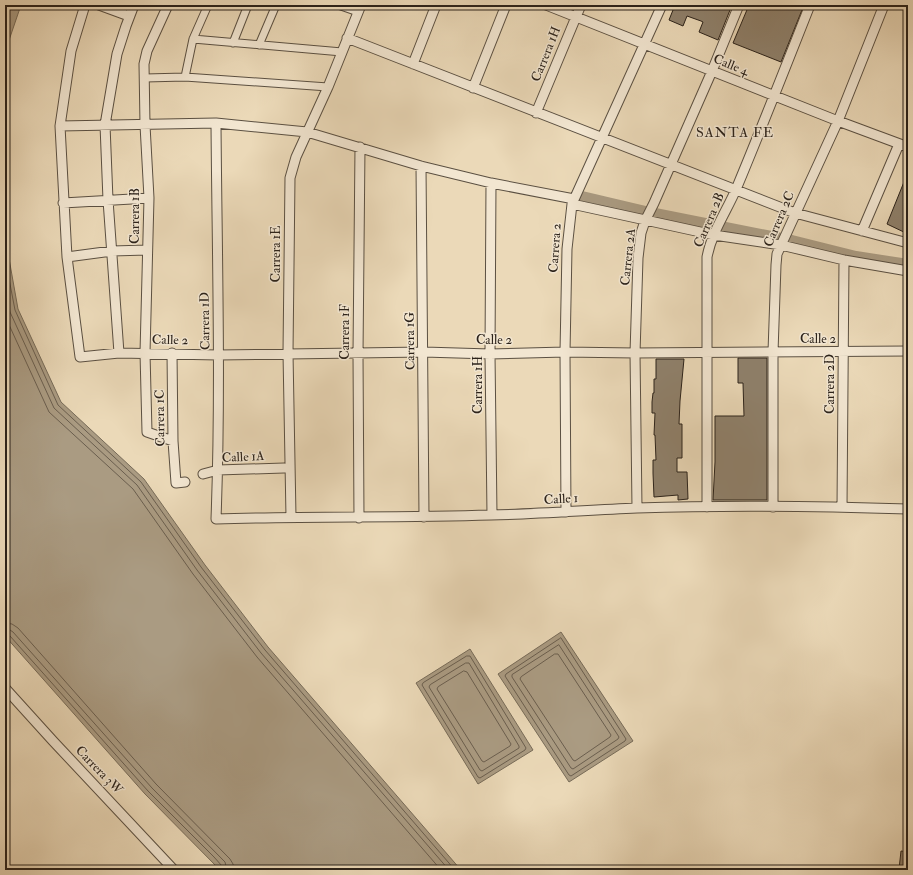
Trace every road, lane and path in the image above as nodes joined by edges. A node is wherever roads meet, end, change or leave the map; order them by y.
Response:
1 (85, 5) edge
2 (99, 5) edge
3 (134, 5) edge
4 (168, 5) edge
5 (208, 5) edge
6 (248, 5) edge
7 (276, 5) edge
8 (338, 5) edge
9 (436, 5) edge
10 (506, 5) edge
11 (546, 5) edge
12 (581, 5) edge
13 (662, 5) edge
14 (739, 5) edge
15 (810, 5) edge
16 (884, 5) edge
17 (359, 9) edge
18 (129, 16) junction
19 (576, 17) junction
20 (347, 38) junction
21 (193, 39) junction
22 (233, 43) junction
23 (644, 44) junction
24 (259, 45) junction
25 (342, 52) junction
26 (414, 64) junction
27 (712, 71) junction
28 (185, 77) junction
29 (145, 78) junction
30 (328, 87) junction
31 (473, 88) junction
32 (775, 96) junction
33 (536, 113) junction
34 (838, 121) junction
35 (216, 123) junction
36 (105, 125) junction
37 (145, 125) junction
38 (60, 126) junction
39 (308, 132) junction
40 (600, 138) junction
41 (904, 145) edge
42 (360, 147) junction
43 (671, 164) junction
44 (421, 166) junction
45 (491, 183) junction
46 (736, 190) junction
47 (148, 198) junction
48 (574, 199) junction
49 (108, 200) junction
50 (63, 203) junction
51 (795, 214) junction
52 (646, 219) junction
53 (862, 231) junction
54 (714, 233) junction
55 (908, 243) edge
56 (782, 244) junction
57 (147, 250) junction
58 (112, 251) junction
59 (68, 257) junction
60 (844, 260) junction
61 (908, 271) edge
62 (843, 351) junction
63 (908, 351) edge
64 (424, 352) junction
65 (565, 352) junction
66 (707, 352) junction
67 (773, 352) junction
68 (119, 353) junction
69 (145, 353) junction
70 (172, 353) junction
71 (288, 353) junction
72 (635, 353) junction
73 (218, 354) junction
74 (358, 354) junction
75 (490, 354) junction
76 (173, 441) junction
77 (284, 468) dead end
78 (218, 470) junction
79 (203, 474) dead end
80 (181, 482) dead end
81 (707, 507) junction
82 (773, 507) junction
83 (842, 507) junction
84 (637, 508) junction
85 (908, 509) edge
86 (566, 512) junction
87 (492, 515) junction
88 (291, 517) junction
89 (424, 517) junction
90 (359, 518) junction
91 (216, 519) joint
92 (5, 688) edge
93 (174, 870) edge

1 - 38 street
2 - 18 street
3 - 18 street
4 - 29 street, Carrera 1B
5 - 21 street
6 - 22 street
7 - 24 street
8 - 17 street
9 - 26 street
10 - 31 street
11 - 19 street, Calle 4
12 - 19 street, Carrera 1H
13 - 23 street, Carrera 2
14 - 27 street, Carrera 2A
15 - 32 street, Carrera 2B
16 - 34 street, Carrera 2C
17 - 20 street, Carrera 1E
18 - 36 street
19 - 23 street, Calle 4
19 - 33 street, Carrera 1H
20 - 25 street, Carrera 1E
20 - 26 street
21 - 22 street
21 - 28 street
22 - 24 street
23 - 27 street, Calle 4
23 - 40 street, Carrera 2
24 - 25 street
25 - 30 street, Carrera 1E
26 - 31 street
27 - 32 street, Calle 4
27 - 43 street, Carrera 2A
28 - 29 street
28 - 30 street
29 - 37 street, Carrera 1B
30 - 39 street, Carrera 1E
31 - 33 street
32 - 34 street, Calle 4
32 - 46 street, Carrera 2B
33 - 40 street
34 - 41 street, Calle 4
34 - 51 street, Carrera 2C
35 - 37 street
35 - 39 street
35 - 73 street, Carrera 1D
36 - 37 street
36 - 38 street
36 - 49 street
37 - 47 street, Carrera 1B
38 - 50 street
39 - 42 street
39 - 71 street, Carrera 1E
40 - 43 street
40 - 48 street, Carrera 2
41 - 53 street
42 - 44 street
42 - 74 street, Carrera 1F
43 - 46 street
43 - 52 street, Carrera 2A
44 - 45 street
44 - 64 street, Carrera 1G
45 - 48 street
45 - 75 street, Carrera 1H
46 - 51 street
46 - 54 street, Carrera 2B
47 - 49 street
47 - 57 street, Carrera 1B
48 - 52 street
48 - 65 street, Carrera 2
49 - 50 street
49 - 58 street
50 - 59 street
51 - 53 street
51 - 56 street, Carrera 2C
52 - 54 street
52 - 72 street, Carrera 2A
53 - 55 street
54 - 56 street
54 - 66 street, Carrera 2B
56 - 60 street
56 - 67 street, Carrera 2C
57 - 58 street
57 - 69 street, Carrera 1B
58 - 59 street
58 - 68 street
59 - 68 street, Calle 2
60 - 61 street
60 - 62 street, Carrera 2D
62 - 63 street, Calle 2
62 - 67 street, Calle 2
62 - 83 street, Carrera 2D
64 - 74 street, Calle 2
64 - 75 street, Calle 2
64 - 89 street, Carrera 1G
65 - 72 street, Calle 2
65 - 75 street, Calle 2
65 - 86 street, Carrera 2
66 - 67 street, Calle 2
66 - 72 street, Calle 2
66 - 81 street, Carrera 2B
67 - 82 street, Carrera 2C
68 - 69 street, Calle 2
69 - 70 street, Calle 2
69 - 76 street, Carrera 1B
70 - 73 street, Calle 2
70 - 76 street, Carrera 1C
71 - 73 street, Calle 2
71 - 74 street, Calle 2
71 - 88 street, Carrera 1E
72 - 84 street, Carrera 2A
73 - 78 street, Carrera 1D
74 - 90 street, Carrera 1F
75 - 87 street, Carrera 1H
76 - 80 street, Carrera 1C
77 - 78 street, Calle 1A
78 - 79 street, Calle 1A
78 - 91 street, Carrera 1D
81 - 82 street, Calle 1
81 - 84 street, Calle 1
82 - 83 street, Calle 1
83 - 85 street, Calle 1
84 - 86 street, Calle 1
86 - 87 street, Calle 1
87 - 89 street, Calle 1
88 - 90 street, Calle 1
88 - 91 street, Calle 1
89 - 90 street, Calle 1
92 - 93 street, Carrera 3W

